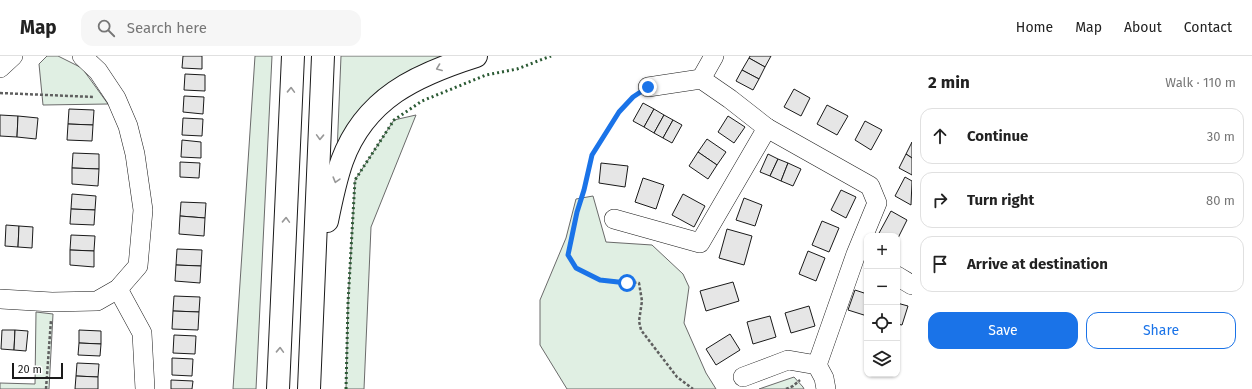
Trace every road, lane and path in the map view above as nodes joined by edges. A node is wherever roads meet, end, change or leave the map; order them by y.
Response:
1 (13, 56) edge
2 (82, 56) edge
3 (293, 56) edge
4 (323, 56) edge
5 (476, 56) edge
6 (714, 56) edge
7 (0, 68) edge
8 (701, 79) junction
9 (648, 87) joint
10 (0, 93) edge
11 (116, 98) junction
12 (767, 128) junction
13 (614, 219) dead end
14 (862, 257) edge
15 (900, 278) edge
16 (912, 285) edge
17 (118, 289) junction
18 (313, 292) junction
19 (0, 299) edge
20 (52, 302) junction
21 (817, 365) junction
22 (743, 377) dead end
23 (46, 389) edge
24 (145, 389) edge
25 (278, 389) edge
26 (309, 389) edge
27 (693, 389) edge
28 (826, 389) edge

1 - 7 street
2 - 11 street
25 -> 3 highway
4 -> 18 highway
5 -> 18 highway
6 - 8 street
8 - 9 street
8 - 12 street
9 - 27 path
10 - 11 path
11 - 17 street
12 - 13 street
12 - 14 street
14 - 21 street
15 - 16 street
17 - 20 street
17 - 24 street
18 - 26 highway
19 - 20 street
20 - 23 path
21 - 22 street
21 - 28 street

